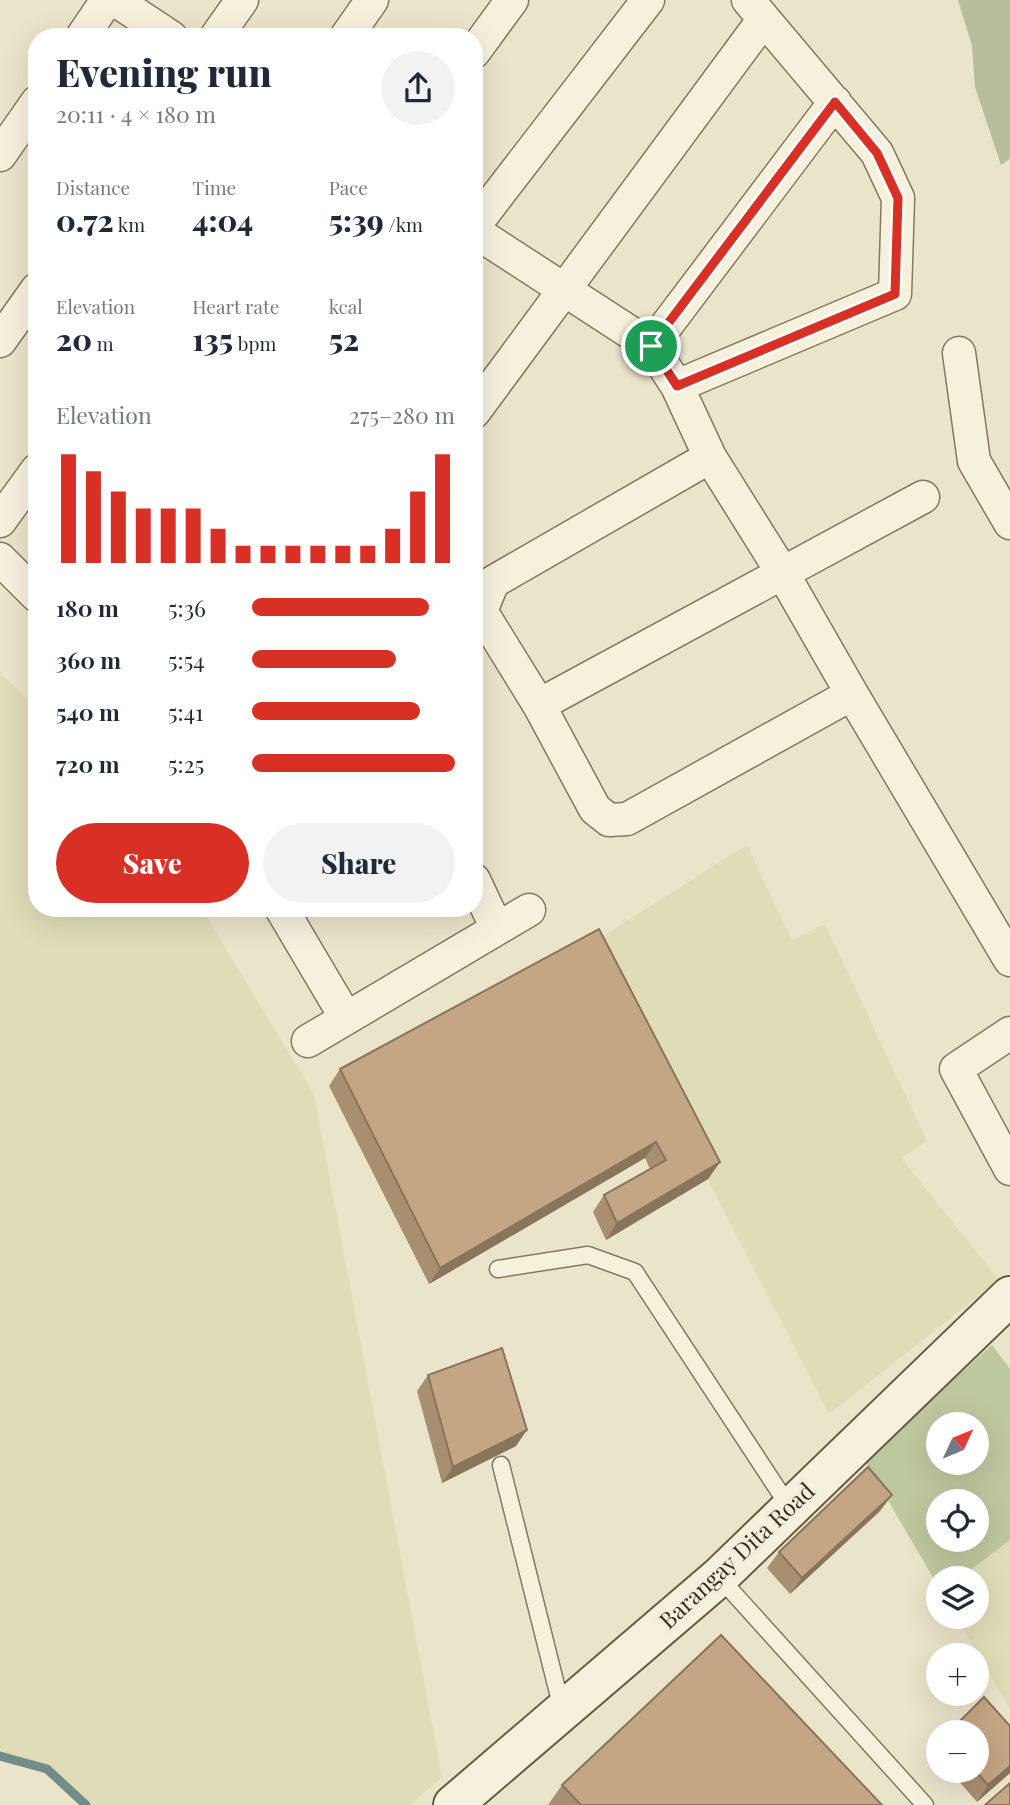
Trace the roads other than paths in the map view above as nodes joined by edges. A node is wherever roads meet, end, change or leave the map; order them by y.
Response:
1 (107, 0) edge
2 (115, 0) edge
3 (243, 0) edge
4 (372, 0) edge
5 (512, 0) edge
6 (648, 0) edge
7 (756, 9) edge
8 (88, 28) edge
9 (157, 28) edge
10 (223, 28) edge
11 (352, 28) edge
12 (483, 40) edge
13 (835, 102) junction
14 (28, 115) edge
15 (0, 155) edge
16 (483, 216) edge
17 (483, 234) edge
18 (564, 290) junction
19 (28, 302) edge
20 (0, 341) edge
21 (651, 346) junction
22 (959, 353) dead end
23 (677, 386) junction
24 (483, 400) edge
25 (710, 457) junction
26 (28, 482) edge
27 (923, 497) dead end
28 (0, 521) edge
29 (1010, 523) edge
30 (0, 559) edge
31 (782, 572) junction
32 (28, 587) edge
33 (483, 606) edge
34 (483, 614) edge
35 (852, 695) junction
36 (539, 705) junction
37 (483, 899) edge
38 (529, 910) dead end
39 (295, 917) edge
40 (497, 929) junction
41 (1010, 960) edge
42 (346, 1018) junction
43 (1010, 1033) edge
44 (308, 1041) dead end
45 (1010, 1169) edge
46 (499, 1269) dead end
47 (1010, 1296) edge
48 (501, 1465) edge
49 (790, 1508) junction
50 (719, 1577) junction
51 (562, 1712) junction
52 (453, 1805) edge
53 (925, 1805) edge

1 - 8 street
2 - 9 street
3 - 10 street
4 - 11 street
5 - 12 street
6 - 16 street
7 - 13 street
7 - 18 street
13 - 21 street
13 - 23 street
14 - 15 street
17 - 18 street
18 - 21 street
18 - 24 street
19 - 20 street
21 - 23 street
22 - 29 street
23 - 25 street
25 - 31 street
25 - 33 street
26 - 28 street
27 - 31 street
30 - 32 street
31 - 35 street
31 - 36 street
34 - 36 street
35 - 36 street
35 - 41 street
37 - 40 street
38 - 40 street
39 - 42 street
40 - 42 street
42 - 44 street
43 - 45 street
46 - 49 lane
47 - 49 street, Barangay Dita Road
48 - 51 lane
49 - 50 street, Barangay Dita Road
50 - 51 street, Barangay Dita Road
50 - 53 lane
51 - 52 street, Barangay Dita Road

